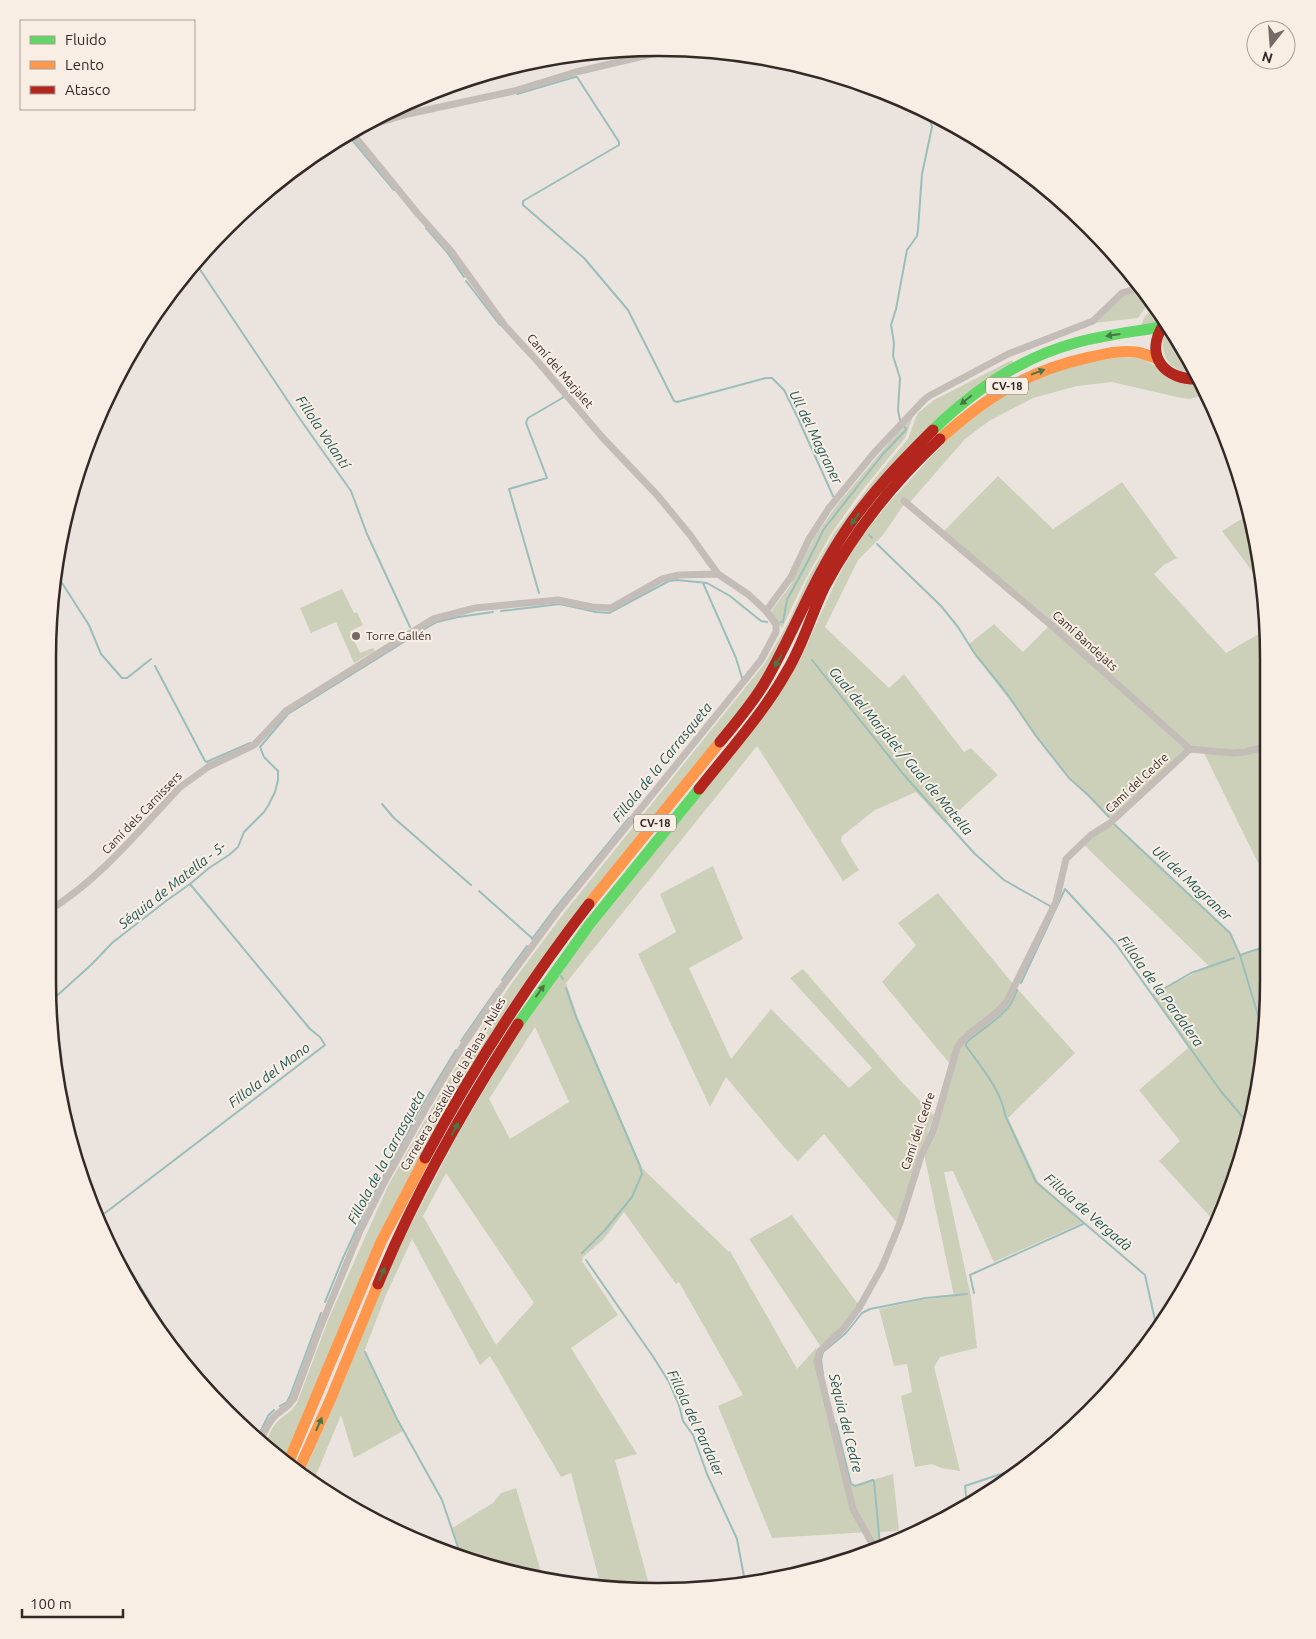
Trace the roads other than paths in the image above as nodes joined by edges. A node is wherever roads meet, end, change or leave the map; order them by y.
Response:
1 (640, 57) edge
2 (389, 119) edge
3 (356, 138) edge
4 (1133, 290) edge
5 (1159, 326) edge
6 (1161, 329) edge
7 (1158, 359) junction
8 (1191, 380) edge
9 (904, 501) dead end
10 (718, 574) junction
11 (766, 611) junction
12 (1260, 748) edge
13 (1190, 749) junction
14 (56, 906) edge
15 (263, 1435) edge
16 (291, 1457) edge
17 (301, 1464) edge
18 (872, 1543) edge

1 - 2 street
3 - 10 street, Camí del Marjalet
4 - 11 street
5 -> 16 main road, Carretera Castelló de la Plana - Nules / CV-18
6 - 7 main road, CV-18
7 - 8 main road
17 -> 7 main road, Carretera Castelló de la Plana - Nules / CV-18
9 - 13 street, Camí Bandejats
10 - 11 street, Camí del Marjalet
10 - 14 street, Camí dels Carnissers
11 - 15 street
12 - 13 street
13 - 18 street, Camí del Cedre

